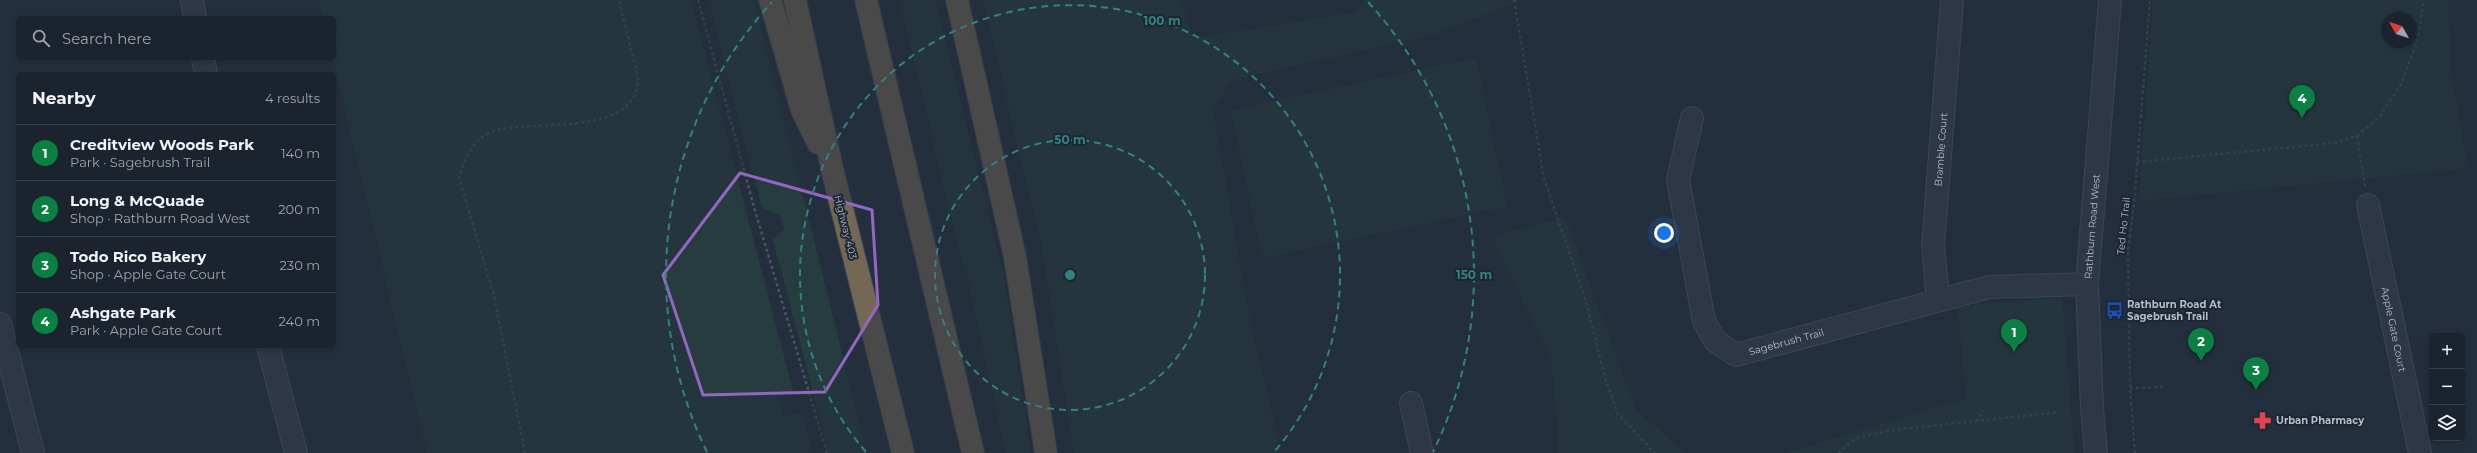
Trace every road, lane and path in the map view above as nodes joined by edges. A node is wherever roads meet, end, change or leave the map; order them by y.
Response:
1 (192, 0) edge
2 (619, 0) edge
3 (698, 0) edge
4 (770, 0) edge
5 (795, 0) edge
6 (866, 0) edge
7 (957, 0) edge
8 (1514, 0) edge
9 (1952, 0) edge
10 (2110, 0) edge
11 (2150, 0) edge
12 (2424, 0) edge
13 (195, 16) edge
14 (203, 60) edge
15 (206, 72) edge
16 (1692, 118) dead end
17 (2357, 136) junction
18 (2137, 162) junction
19 (833, 174) junction
20 (2368, 205) joint
21 (2086, 284) junction
22 (1938, 299) junction
23 (0, 324) edge
24 (269, 348) edge
25 (2166, 387) dead end
26 (2130, 388) junction
27 (1411, 403) dead end
28 (1983, 410) dead end
29 (2059, 412) dead end
30 (1977, 422) junction
31 (33, 453) edge
32 (296, 453) edge
33 (525, 453) edge
34 (827, 453) edge
35 (903, 453) edge
36 (973, 453) edge
37 (1046, 453) edge
38 (1422, 453) edge
39 (1655, 453) edge
40 (1838, 453) edge
41 (2096, 453) edge
42 (2135, 453) edge
43 (2420, 453) edge

1 - 13 street
2 - 33 path
3 - 34 path
4 - 19 highway
5 - 19 highway, Highway 403
6 - 36 highway
7 - 37 highway
8 - 39 path
9 - 22 street, Bramble Court
10 - 21 street, Rathburn Road West
11 - 18 path, Ted Ho Trail
12 - 17 path
14 - 15 street
16 - 22 street, Sagebrush Trail
17 - 18 path
17 - 20 path
18 - 26 path, Ted Ho Trail
19 - 35 highway, Highway 403
20 - 43 street, Apple Gate Court
21 - 22 street, Sagebrush Trail
21 - 41 street, Rathburn Road West
23 - 31 street
24 - 32 street
25 - 26 path
26 - 42 path, Ted Ho Trail
27 - 38 street
28 - 30 path
29 - 30 path
30 - 40 path

